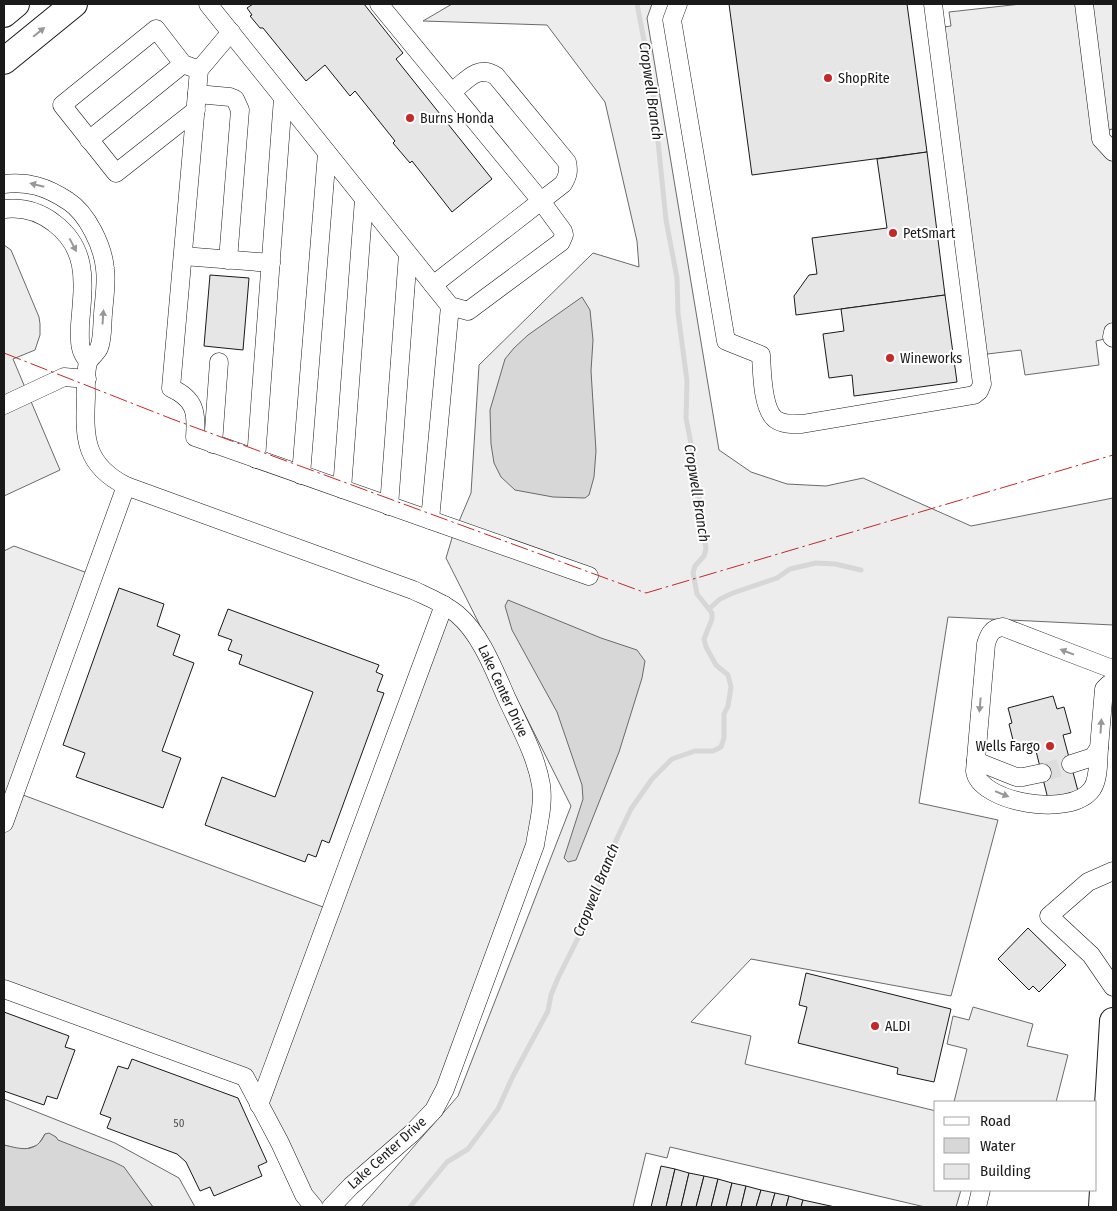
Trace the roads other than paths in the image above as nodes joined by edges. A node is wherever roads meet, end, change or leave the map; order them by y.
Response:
1 (16, 4) edge
2 (74, 4) edge
3 (208, 4) edge
4 (380, 4) edge
5 (678, 4) edge
6 (933, 4) edge
7 (1084, 4) edge
8 (4, 14) edge
9 (231, 32) junction
10 (4, 61) edge
11 (191, 67) junction
12 (452, 92) junction
13 (284, 98) junction
14 (196, 102) junction
15 (89, 140) junction
16 (1113, 152) edge
17 (327, 153) junction
18 (4, 184) edge
19 (364, 199) junction
20 (541, 201) junction
21 (4, 209) edge
22 (408, 254) junction
23 (183, 256) junction
24 (228, 260) junction
25 (271, 263) junction
26 (432, 285) junction
27 (450, 306) junction
28 (88, 361) junction
29 (219, 362) dead end
30 (87, 378) junction
31 (4, 405) edge
32 (213, 444) junction
33 (256, 459) junction
34 (301, 475) junction
35 (126, 486) junction
36 (342, 489) junction
37 (389, 506) junction
38 (430, 520) junction
39 (589, 576) dead end
40 (444, 605) junction
41 (1113, 668) edge
42 (1113, 684) edge
43 (1099, 748) junction
44 (976, 761) junction
45 (1071, 764) tunnel mouth
46 (1042, 773) tunnel mouth
47 (4, 823) edge
48 (1113, 871) edge
49 (1113, 987) edge
50 (4, 989) edge
51 (1113, 1021) edge
52 (259, 1105) junction
53 (981, 1191) edge
54 (314, 1207) edge
55 (331, 1207) edge
56 (977, 1207) edge
57 (1102, 1207) edge

1 - 8 highway
10 -> 2 highway
3 - 9 lane
4 - 12 lane
5 - 6 lane
7 - 16 lane
9 - 11 lane
9 - 13 lane
11 - 14 lane
11 - 15 lane
11 - 15 lane
12 - 20 lane
12 - 20 lane
13 - 17 lane
13 - 25 lane
14 - 15 lane
14 - 23 lane
14 - 24 lane
17 - 19 lane
17 - 34 lane
28 -> 18 lane, Lake Center Drive
19 - 22 lane
19 - 36 lane
20 - 26 lane
20 - 27 lane
21 -> 28 lane, Lake Center Drive
22 - 26 lane
22 - 37 lane
23 - 24 lane
23 - 32 lane
24 - 25 lane
25 - 33 lane
26 - 27 lane
27 - 38 lane
28 - 30 lane, Lake Center Drive
29 - 32 lane
30 - 31 lane
30 - 35 lane, Lake Center Drive
32 - 33 lane
33 - 34 lane
34 - 36 lane
35 - 40 lane, Lake Center Drive
35 - 47 lane
36 - 37 lane
37 - 38 lane
38 - 39 lane
40 - 52 lane
40 - 55 lane, Lake Center Drive
41 -> 44 lane
43 -> 42 lane
44 -> 43 lane
43 - 45 lane
44 - 46 lane
48 - 49 lane
50 - 52 lane
51 - 57 highway
52 - 54 lane
53 - 56 lane

